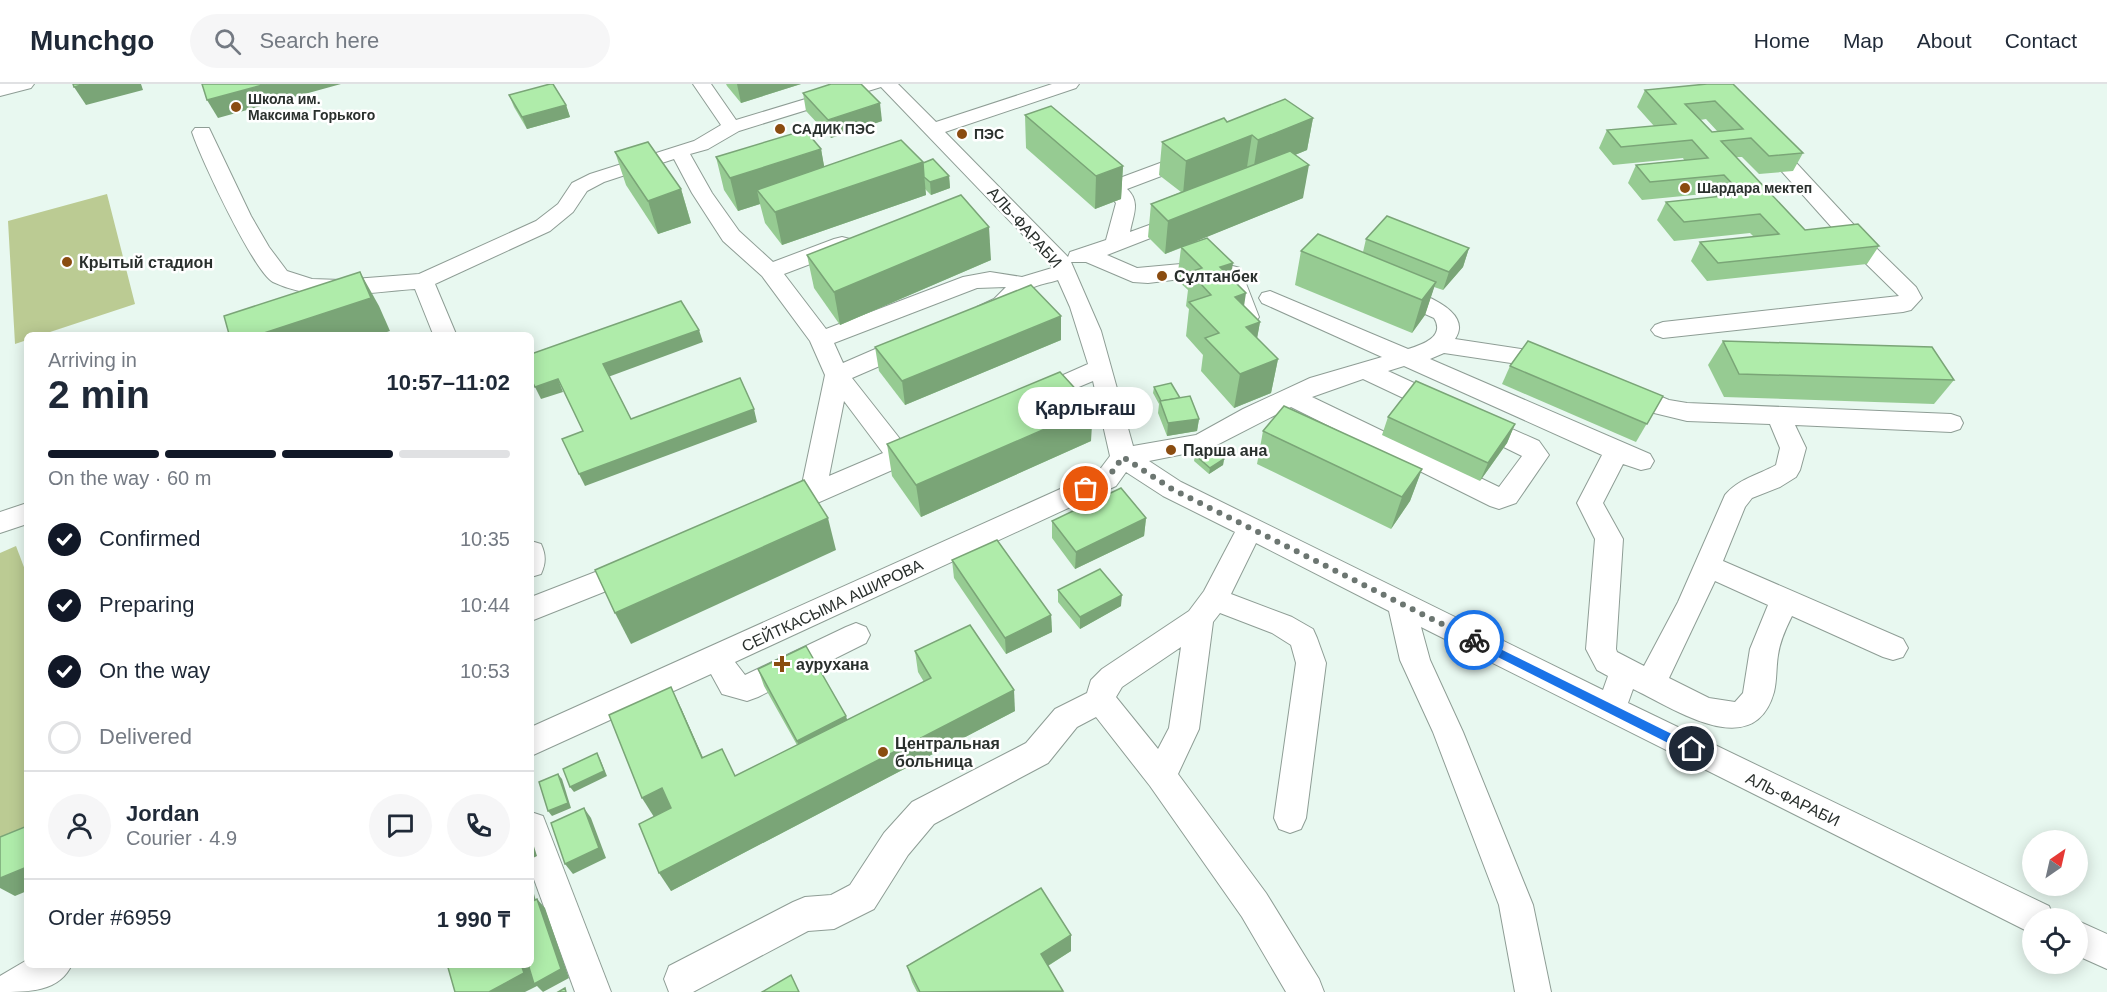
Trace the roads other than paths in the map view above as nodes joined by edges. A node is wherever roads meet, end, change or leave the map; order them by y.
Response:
1 (25, 84) edge
2 (704, 84) edge
3 (874, 84) edge
4 (888, 84) edge
5 (1070, 84) edge
6 (0, 90) edge
7 (732, 127) junction
8 (932, 130) junction
9 (202, 132) dead end
10 (1756, 132) edge
11 (679, 150) junction
12 (1212, 150) edge
13 (1088, 163) edge
14 (1114, 187) junction
15 (992, 190) junction
16 (970, 198) dead end
17 (1204, 211) edge
18 (859, 238) edge
19 (1116, 245) junction
20 (1088, 255) junction
21 (1062, 265) junction
22 (770, 271) junction
23 (423, 281) junction
24 (1022, 284) junction
25 (1380, 285) edge
26 (1270, 298) dead end
27 (969, 318) edge
28 (1663, 330) dead end
29 (443, 332) edge
30 (936, 332) edge
31 (1256, 338) edge
32 (821, 339) junction
33 (1440, 345) junction
34 (1406, 358) junction
35 (1101, 368) junction
36 (1574, 368) edge
37 (1364, 370) junction
38 (837, 375) junction
39 (1599, 379) edge
40 (1281, 393) junction
41 (1016, 405) edge
42 (1252, 415) junction
43 (1779, 417) junction
44 (1951, 423) dead end
45 (1284, 431) edge
46 (942, 438) edge
47 (900, 457) junction
48 (1123, 457) junction
49 (812, 496) junction
50 (24, 514) edge
51 (758, 518) edge
52 (0, 523) edge
53 (1251, 527) junction
54 (661, 557) edge
55 (1706, 565) junction
56 (1784, 600) junction
57 (1401, 603) junction
58 (534, 608) edge
59 (1206, 609) junction
60 (856, 635) dead end
61 (1893, 648) dead end
62 (717, 658) junction
63 (1625, 671) junction
64 (1652, 684) junction
65 (1101, 700) junction
66 (1611, 709) junction
67 (534, 741) edge
68 (1161, 776) junction
69 (1290, 818) dead end
70 (534, 835) edge
71 (2022, 911) edge
72 (2088, 943) edge
73 (2107, 952) edge
74 (48, 968) edge
75 (681, 979) dead end
76 (6, 992) edge
77 (593, 992) edge
78 (1306, 992) edge
79 (1533, 992) edge

1 - 6 street
2 - 7 street
3 - 7 street
4 - 8 street, АЛЬ-ФАРАБИ
5 - 8 street
7 - 11 street
8 - 15 street, АЛЬ-ФАРАБИ
9 - 23 street
10 - 28 street
11 - 22 street
11 - 23 street
12 - 14 street
13 - 14 street
14 - 19 street
15 - 16 street
15 - 21 street, АЛЬ-ФАРАБИ
17 - 19 street
18 - 22 street
19 - 20 street
20 - 21 street
20 - 31 street
21 - 24 street
21 - 35 street, АЛЬ-ФАРАБИ
22 - 32 street
23 - 29 street
24 - 27 street
24 - 32 street
25 - 33 street
26 - 34 street
30 - 38 street
32 - 38 street
33 - 34 street
33 - 36 street
34 - 37 street
34 - 63 street
35 - 41 street
35 - 48 street, АЛЬ-ФАРАБИ
37 - 40 street
37 - 40 street
38 - 47 street
38 - 49 street
39 - 43 street
40 - 42 street
42 - 45 street
42 - 48 street
43 - 44 street
43 - 55 street
46 - 47 street
47 - 49 street
48 - 53 street, АЛЬ-ФАРАБИ
48 - 62 street, СЕЙТКАСЫМА АШИРОВА
49 - 51 street
50 - 52 street
53 - 57 street, АЛЬ-ФАРАБИ
53 - 59 street
54 - 58 street
55 - 56 street
55 - 64 street
56 - 61 street
56 - 64 street
57 - 66 street, АЛЬ-ФАРАБИ
57 - 79 street
59 - 65 street
59 - 68 street
59 - 69 street
60 - 62 street
62 - 67 street, СЕЙТКАСЫМА АШИРОВА
63 - 64 street
63 - 66 street
65 - 68 street
65 - 75 street
66 - 71 street, АЛЬ-ФАРАБИ
68 - 78 street
70 - 77 street
72 - 73 street
74 - 76 street

